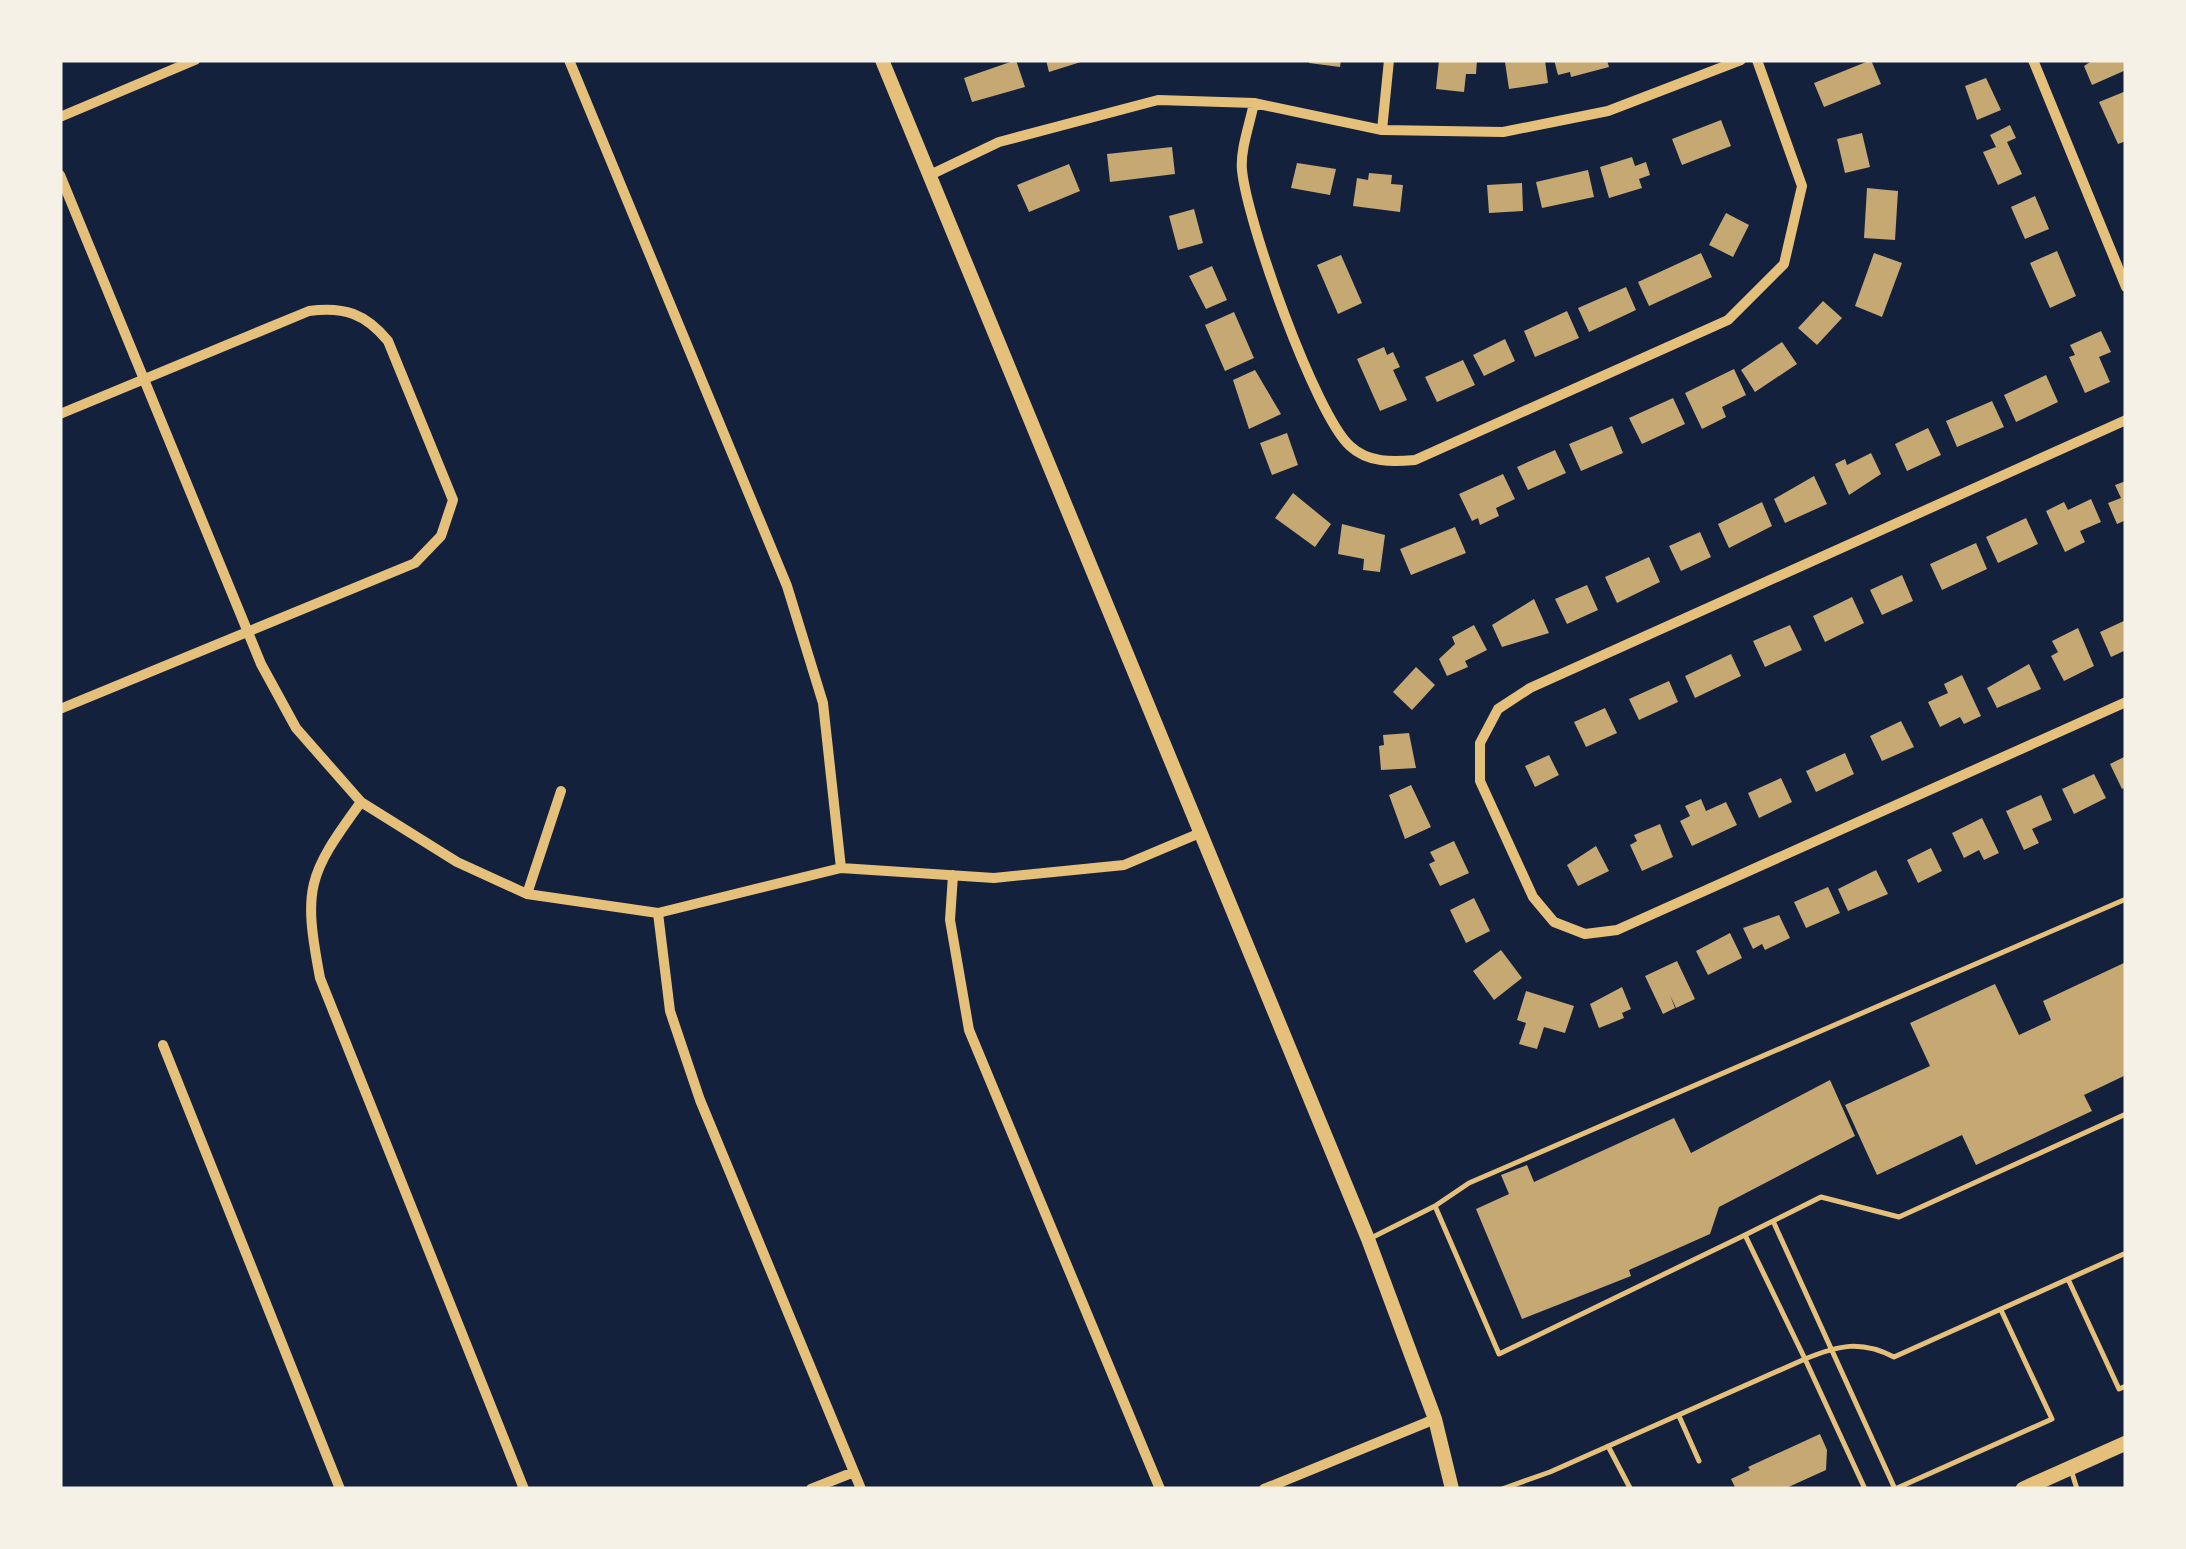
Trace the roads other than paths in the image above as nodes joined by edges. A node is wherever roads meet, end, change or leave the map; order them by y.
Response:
1 (194, 60) edge
2 (569, 60) edge
3 (882, 60) edge
4 (1389, 60) edge
5 (1742, 60) edge
6 (1757, 60) edge
7 (2033, 60) edge
8 (1254, 103) junction
9 (60, 117) edge
10 (1382, 130) junction
11 (930, 174) junction
12 (60, 175) edge
13 (2126, 287) edge
14 (145, 379) junction
15 (60, 414) edge
16 (2126, 420) edge
17 (248, 632) junction
18 (2126, 702) edge
19 (60, 709) edge
20 (561, 791) dead end
21 (360, 802) junction
22 (1200, 833) junction
23 (841, 868) junction
24 (953, 876) junction
25 (527, 894) junction
26 (2126, 900) edge
27 (658, 913) junction
28 (163, 1045) dead end
29 (2126, 1114) edge
30 (1435, 1206) junction
31 (1773, 1221) junction
32 (1745, 1236) junction
33 (1368, 1239) junction
34 (2126, 1253) edge
35 (2068, 1279) junction
36 (2001, 1310) junction
37 (1834, 1348) junction
38 (1804, 1358) junction
39 (2126, 1386) edge
40 (1679, 1416) junction
41 (1435, 1419) junction
42 (2126, 1443) edge
43 (1608, 1446) junction
44 (1699, 1461) dead end
45 (2070, 1468) junction
46 (854, 1472) junction
47 (1522, 1486) edge
48 (2030, 1488) edge
49 (340, 1489) edge
50 (524, 1489) edge
51 (811, 1489) edge
52 (861, 1489) edge
53 (1160, 1489) edge
54 (1264, 1489) edge
55 (1452, 1489) edge
56 (1502, 1489) edge
57 (1630, 1489) edge
58 (1865, 1489) edge
59 (2077, 1489) edge

1 - 9 street
2 - 23 street
3 - 11 main road
4 - 10 street
5 - 10 street
6 - 8 street
7 - 13 street
8 - 10 street
8 - 11 street
11 - 22 main road
12 - 14 street
14 - 15 street
14 - 17 street
14 - 17 street
16 - 18 street
17 - 19 street
17 - 21 street
20 - 25 street
21 - 25 street
21 - 50 street
22 - 24 street
22 - 33 main road
23 - 24 street
23 - 27 street
24 - 53 street
25 - 27 street
26 - 30 lane
27 - 46 street
28 - 49 street
29 - 31 lane
30 - 32 lane
30 - 33 lane
31 - 32 lane
31 - 37 lane
32 - 38 lane
33 - 41 main road
34 - 35 lane
35 - 36 lane
35 - 39 lane
36 - 37 lane
36 - 37 lane
37 - 38 lane
38 - 40 lane
38 - 58 lane
40 - 43 lane
40 - 44 lane
41 - 54 street
41 - 55 main road
42 - 45 main road
43 - 47 lane
43 - 57 lane
45 - 48 main road
45 - 59 lane
46 - 51 street
46 - 52 street
47 - 56 lane

